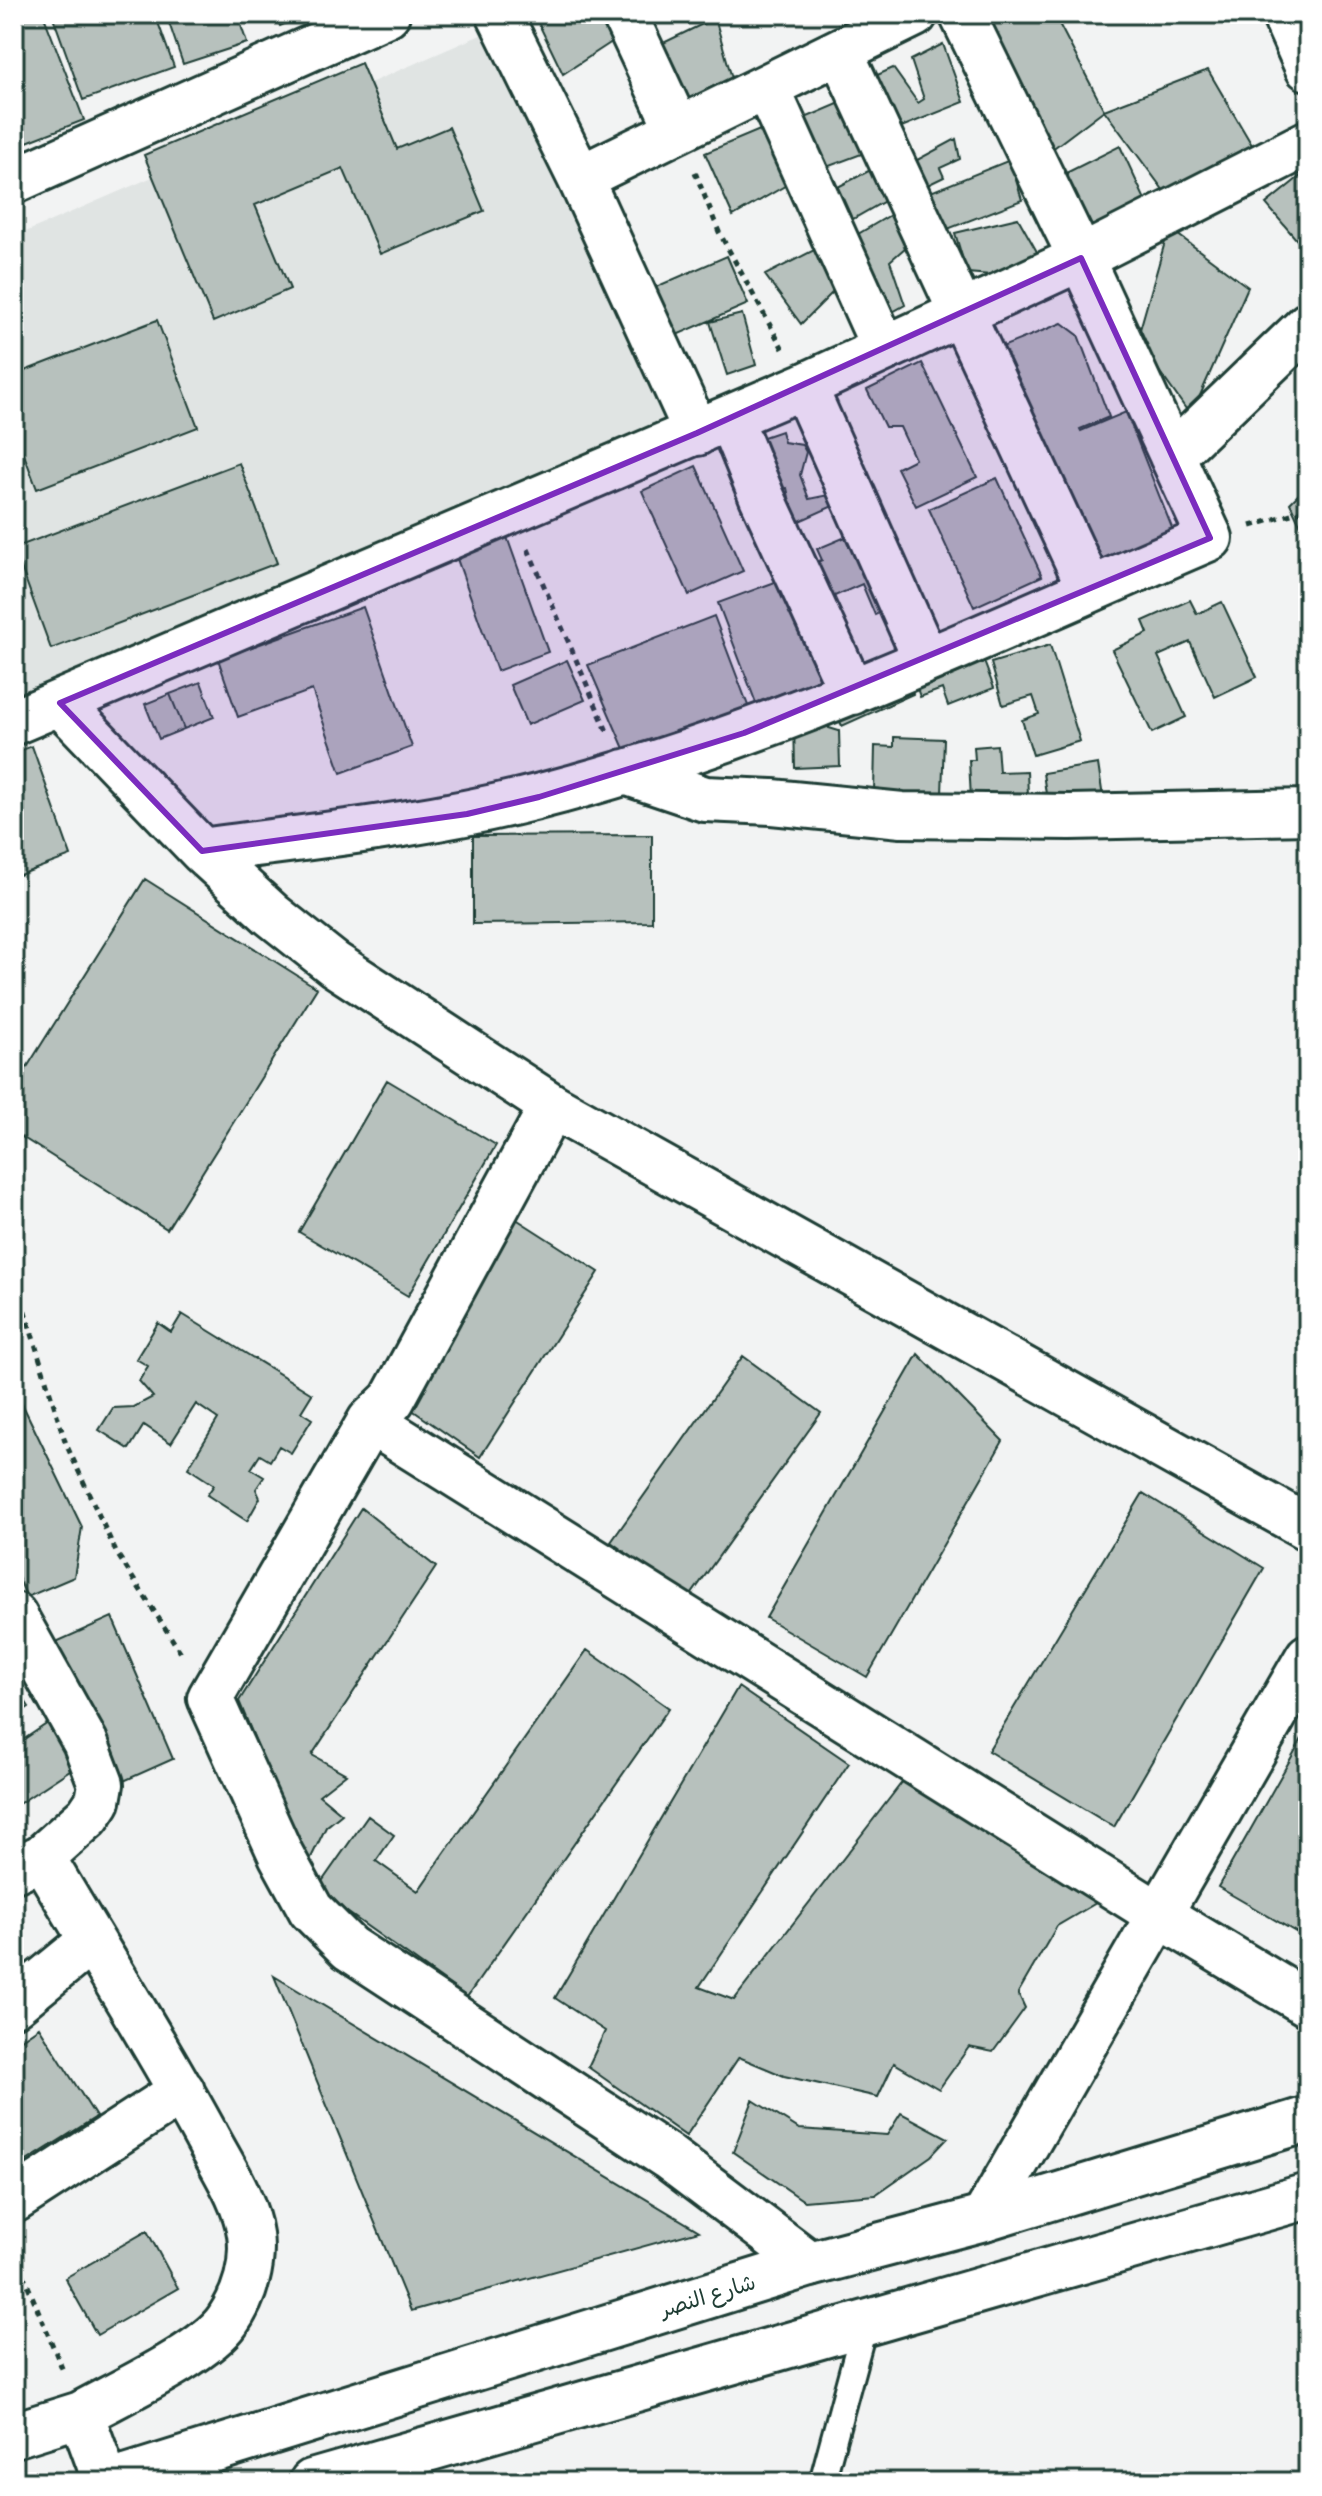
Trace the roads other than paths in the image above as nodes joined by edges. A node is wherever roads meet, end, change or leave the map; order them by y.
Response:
1 (387, 14) edge
2 (499, 14) edge
3 (624, 14) edge
4 (915, 14) edge
5 (962, 14) edge
6 (1284, 14) edge
7 (840, 51) junction
8 (1308, 68) edge
9 (767, 88) junction
10 (678, 130) junction
11 (1308, 143) edge
12 (580, 178) junction
13 (14, 181) edge
14 (1081, 258) junction
15 (961, 313) junction
16 (1308, 325) edge
17 (884, 348) junction
18 (804, 386) junction
19 (713, 426) junction
20 (1172, 456) junction
21 (1090, 589) junction
22 (926, 660) junction
23 (852, 692) junction
24 (60, 703) junction
25 (14, 722) edge
26 (625, 772) junction
27 (1308, 812) edge
28 (202, 851) junction
29 (552, 1106) junction
30 (370, 1421) junction
31 (1308, 1528) edge
32 (14, 1615) edge
33 (1308, 1657) edge
34 (28, 1863) edge
35 (1158, 1914) junction
36 (91, 1941) junction
37 (14, 2004) edge
38 (1308, 2004) edge
39 (182, 2091) junction
40 (1308, 2119) edge
41 (1308, 2196) edge
42 (14, 2200) edge
43 (984, 2218) junction
44 (870, 2248) junction
45 (810, 2264) junction
46 (865, 2323) junction
47 (81, 2414) junction
48 (14, 2435) edge
49 (108, 2482) edge
50 (312, 2482) edge
51 (822, 2482) edge

1 - 13 street
2 - 12 street
3 - 10 street
4 - 7 street
5 - 14 street
6 - 8 street
7 - 9 street
7 - 15 street
9 - 10 street
9 - 17 street
10 - 12 street
11 - 14 street
12 - 19 street
14 - 15 street
14 - 20 street
15 - 17 street
15 - 21 street
16 - 20 street
17 - 18 street
18 - 19 street
18 - 22 street
19 - 23 street
19 - 24 street
20 - 21 street
21 - 22 street
22 - 23 street
23 - 26 street
24 - 25 street
24 - 28 street
26 - 27 street
26 - 28 street
28 - 29 street
29 - 30 street
29 - 31 street
30 - 35 street
30 - 45 street
32 - 34 street
33 - 35 street
34 - 36 street
35 - 38 street
35 - 43 street
36 - 37 street
36 - 39 street
39 - 42 street
39 - 47 street
40 - 43 street, شارع النصر
41 - 46 street
43 - 44 street, شارع النصر
44 - 45 street, شارع النصر
44 - 46 street
45 - 49 street, شارع النصر
46 - 50 street
46 - 51 lane
47 - 48 street
47 - 49 street

